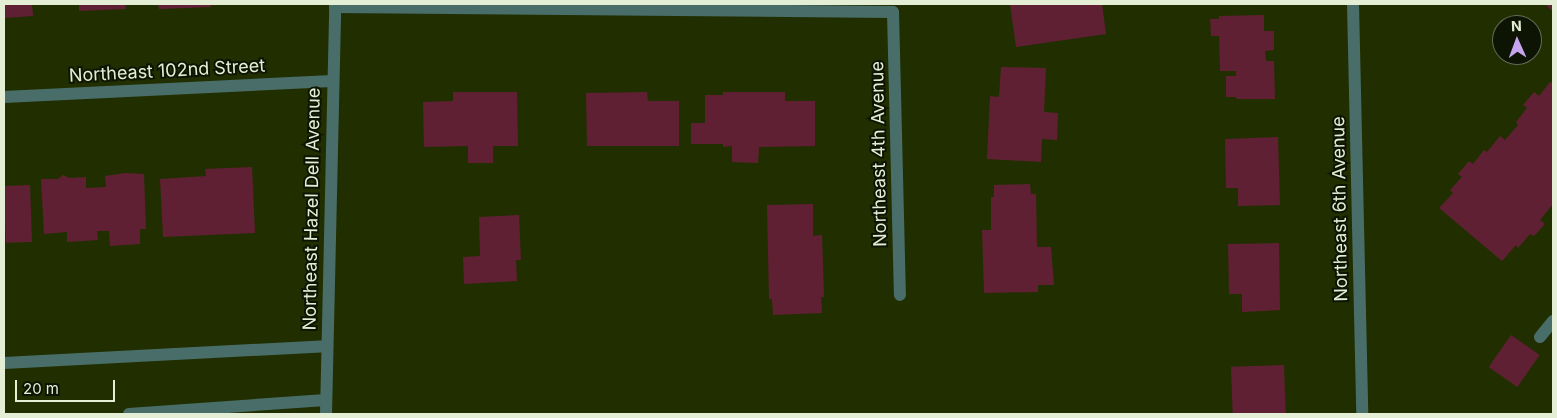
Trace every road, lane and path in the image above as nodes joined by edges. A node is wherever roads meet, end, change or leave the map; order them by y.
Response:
1 (1353, 4) edge
2 (335, 6) edge
3 (332, 81) junction
4 (4, 97) edge
5 (900, 295) dead end
6 (1553, 321) edge
7 (1540, 337) dead end
8 (326, 346) junction
9 (4, 362) edge
10 (326, 400) junction
11 (129, 414) edge
12 (326, 414) edge
13 (1362, 414) edge

1 - 13 street, Northeast 6th Avenue
2 - 3 street, Northeast Hazel Dell Avenue
2 - 5 street, Northeast 4th Avenue
3 - 4 street, Northeast 102nd Street
3 - 8 street, Northeast Hazel Dell Avenue
6 - 7 street
8 - 9 street
8 - 10 street, Northeast Hazel Dell Avenue
10 - 11 street
10 - 12 street, Northeast Hazel Dell Avenue

